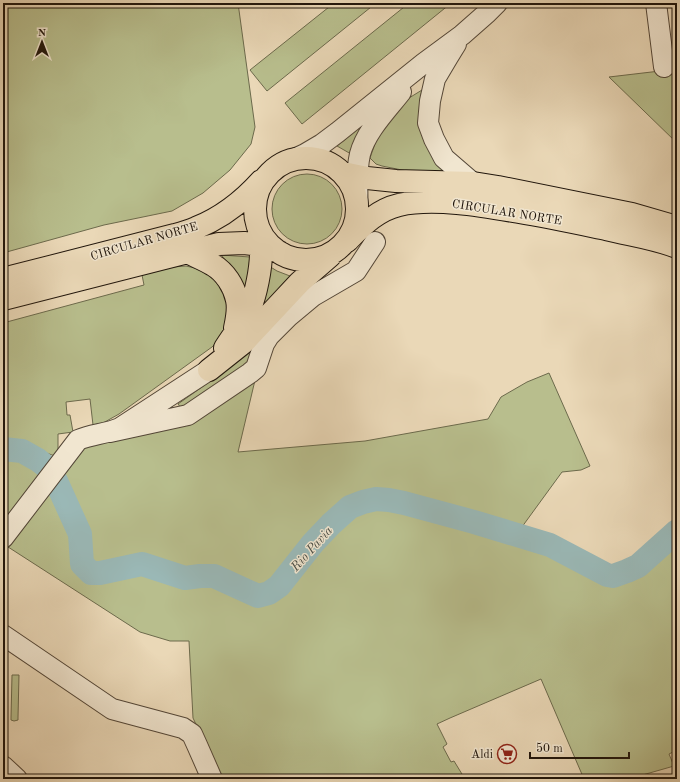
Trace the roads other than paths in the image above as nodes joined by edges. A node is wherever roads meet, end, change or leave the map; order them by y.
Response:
1 (497, 3) edge
2 (656, 3) edge
3 (462, 35) junction
4 (424, 63) junction
5 (664, 66) dead end
6 (294, 159) junction
7 (269, 173) junction
8 (350, 174) junction
9 (473, 183) junction
10 (677, 227) edge
11 (266, 242) junction
12 (375, 242) dead end
13 (340, 246) junction
14 (677, 247) edge
15 (187, 252) junction
16 (3, 279) edge
17 (3, 299) edge
18 (235, 332) junction
19 (209, 370) junction
20 (169, 396) junction
21 (174, 418) junction
22 (110, 432) junction
23 (3, 538) edge
24 (3, 635) edge
25 (3, 766) edge
26 (17, 779) edge
27 (212, 779) edge

1 - 3 street
2 - 5 street
3 - 4 street
3 - 9 street
4 - 6 street
4 - 8 street
6 - 7 main road
6 - 8 main road
7 - 11 main road
7 - 16 main road, CIRCULAR NORTE
8 - 9 main road, CIRCULAR NORTE
8 - 13 main road
9 - 10 main road, CIRCULAR NORTE
11 - 13 main road
11 - 15 main road, CIRCULAR NORTE
11 - 18 main road
12 - 21 street
13 - 14 main road, CIRCULAR NORTE
13 - 19 main road, CIRCULAR NORTE
15 - 17 main road, CIRCULAR NORTE
15 - 18 main road
18 - 19 main road
19 - 20 street
20 - 21 street
20 - 22 street
21 - 22 street
22 - 23 street
24 - 27 street
25 - 26 street

